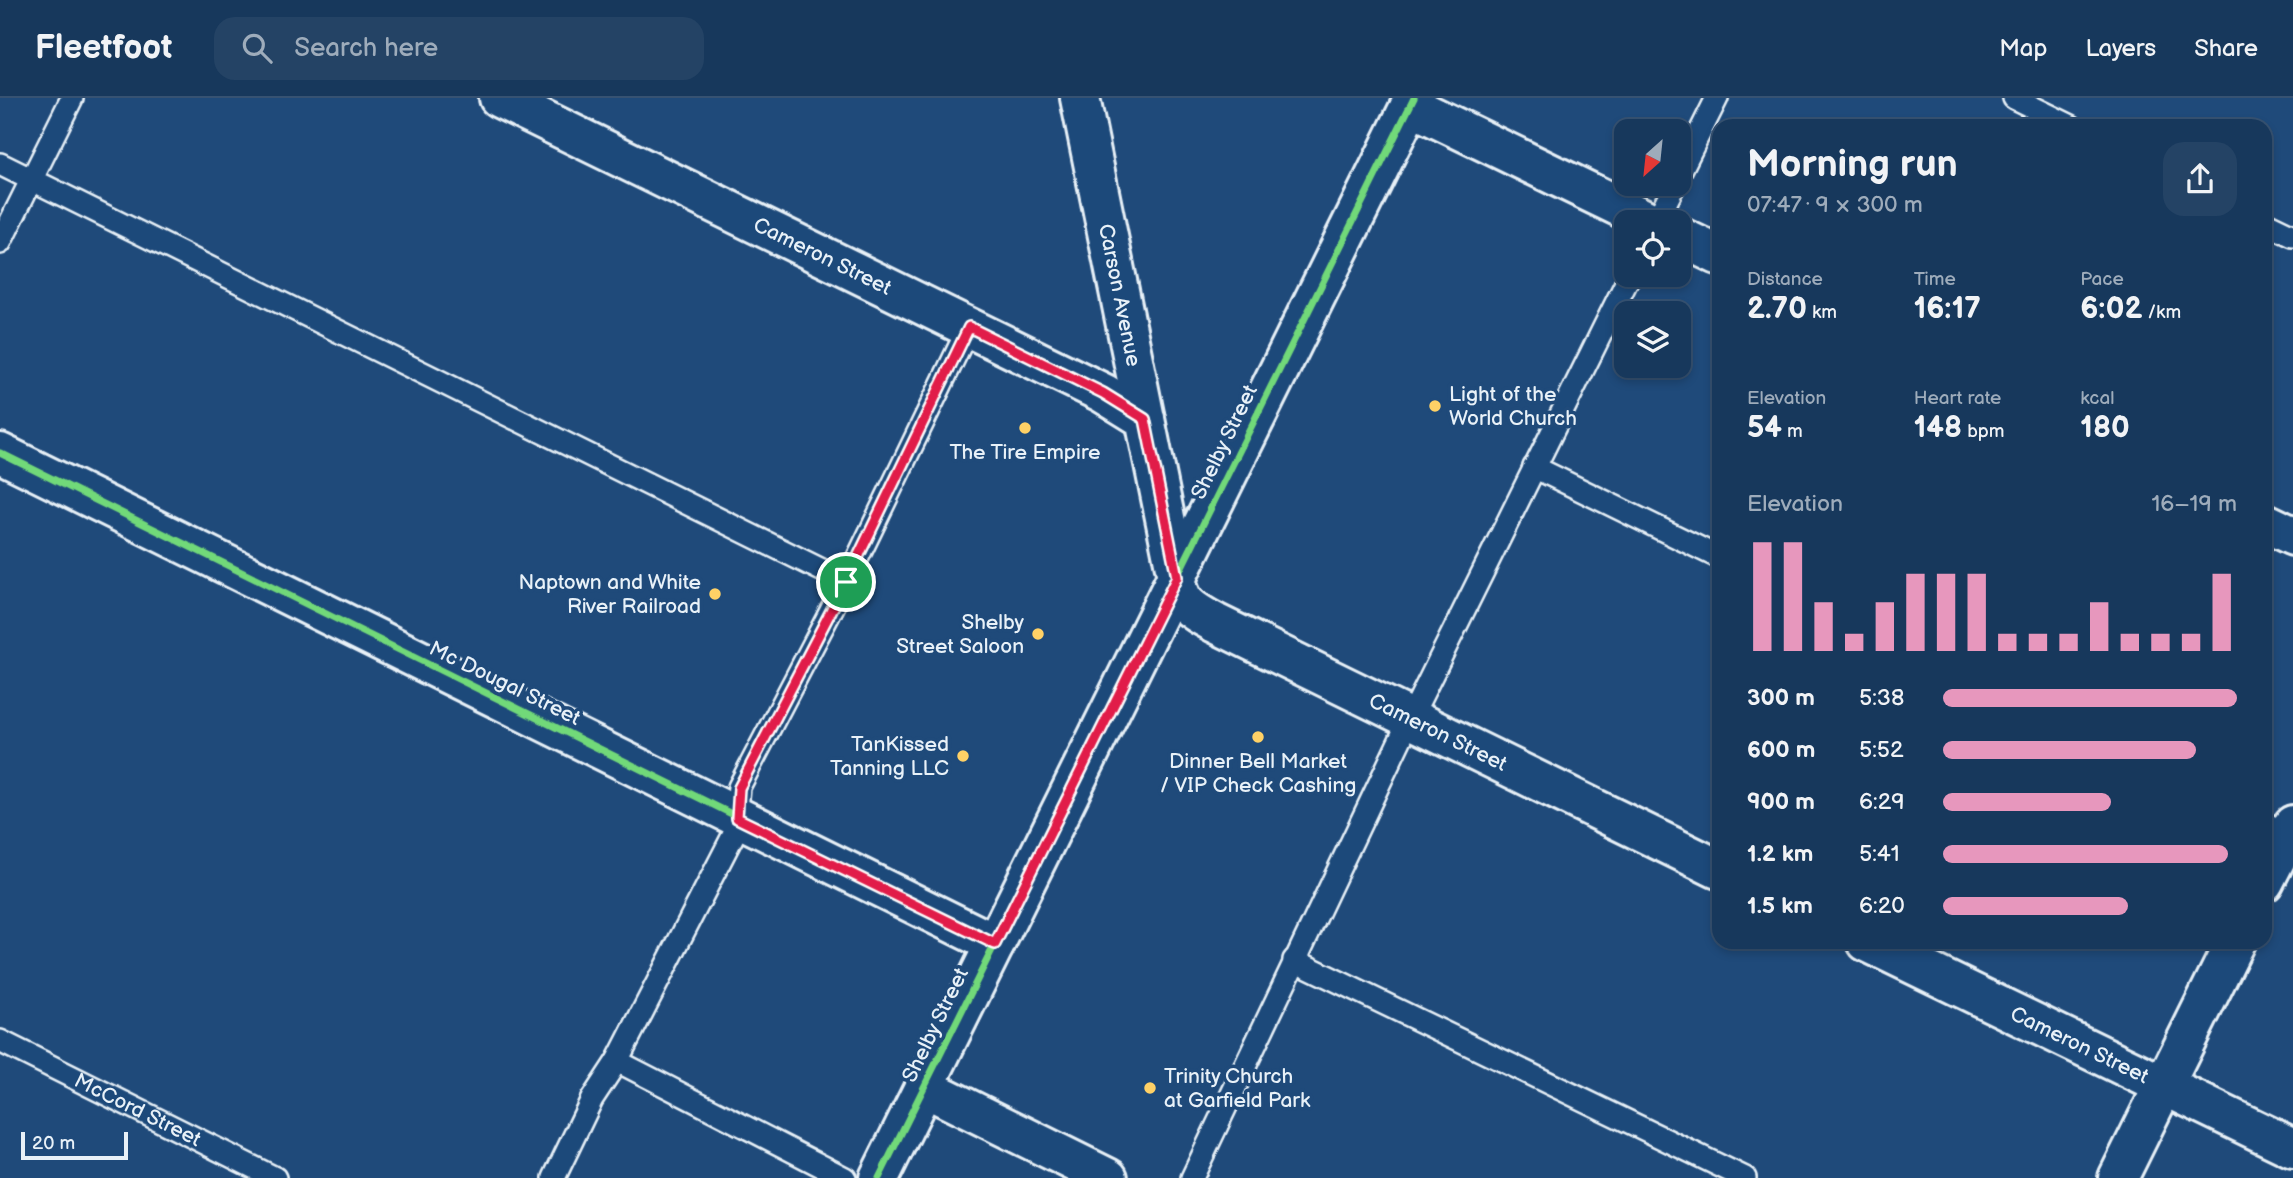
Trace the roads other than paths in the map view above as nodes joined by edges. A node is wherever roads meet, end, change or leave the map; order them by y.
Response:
1 (72, 98) edge
2 (499, 98) edge
3 (1080, 98) edge
4 (1717, 98) edge
5 (2014, 98) edge
6 (1412, 102) edge
7 (2056, 119) edge
8 (1691, 150) edge
9 (0, 164) edge
10 (32, 179) junction
11 (1629, 210) edge
12 (2272, 226) edge
13 (2293, 236) edge
14 (1691, 242) edge
15 (0, 243) edge
16 (1712, 252) edge
17 (1624, 287) edge
18 (969, 327) junction
19 (1145, 419) junction
20 (0, 453) edge
21 (1534, 467) junction
22 (2272, 526) edge
23 (2293, 536) edge
24 (1712, 554) edge
25 (1177, 577) junction
26 (846, 582) junction
27 (1410, 719) junction
28 (737, 818) junction
29 (2285, 830) edge
30 (2272, 862) edge
31 (1712, 866) edge
32 (995, 944) junction
33 (1881, 949) edge
34 (2232, 949) edge
35 (1294, 961) junction
36 (0, 1041) edge
37 (617, 1062) junction
38 (2164, 1086) junction
39 (924, 1087) junction
40 (2293, 1149) edge
41 (275, 1178) edge
42 (554, 1178) edge
43 (845, 1178) edge
44 (879, 1178) edge
45 (1108, 1178) edge
46 (1192, 1178) edge
47 (1745, 1178) edge
48 (2118, 1178) edge

1 - 10 lane
2 - 18 street, Cameron Street
3 - 19 street, Carson Avenue
4 - 8 lane
5 - 7 lane
6 - 11 street
6 - 25 street, Shelby Street
9 - 10 lane
10 - 15 lane
10 - 26 lane
12 - 13 lane
14 - 16 street
17 - 21 lane
18 - 19 street, Cameron Street
18 - 26 lane
19 - 25 street, Carson Avenue
20 - 28 street, Mc Dougal Street
21 - 24 lane
21 - 27 lane
22 - 23 street
25 - 27 street, Cameron Street
25 - 32 street, Shelby Street
26 - 28 lane
27 - 31 street, Cameron Street
27 - 35 lane
28 - 32 street, Mc Dougal Street
28 - 37 lane
29 - 30 street
32 - 39 street, Shelby Street
33 - 38 street, Cameron Street
34 - 38 street
35 - 46 lane
35 - 47 lane
36 - 41 lane, McCord Street
37 - 42 lane
37 - 43 lane
38 - 40 street, Cameron Street
38 - 48 street
39 - 44 street, Shelby Street
39 - 45 street

